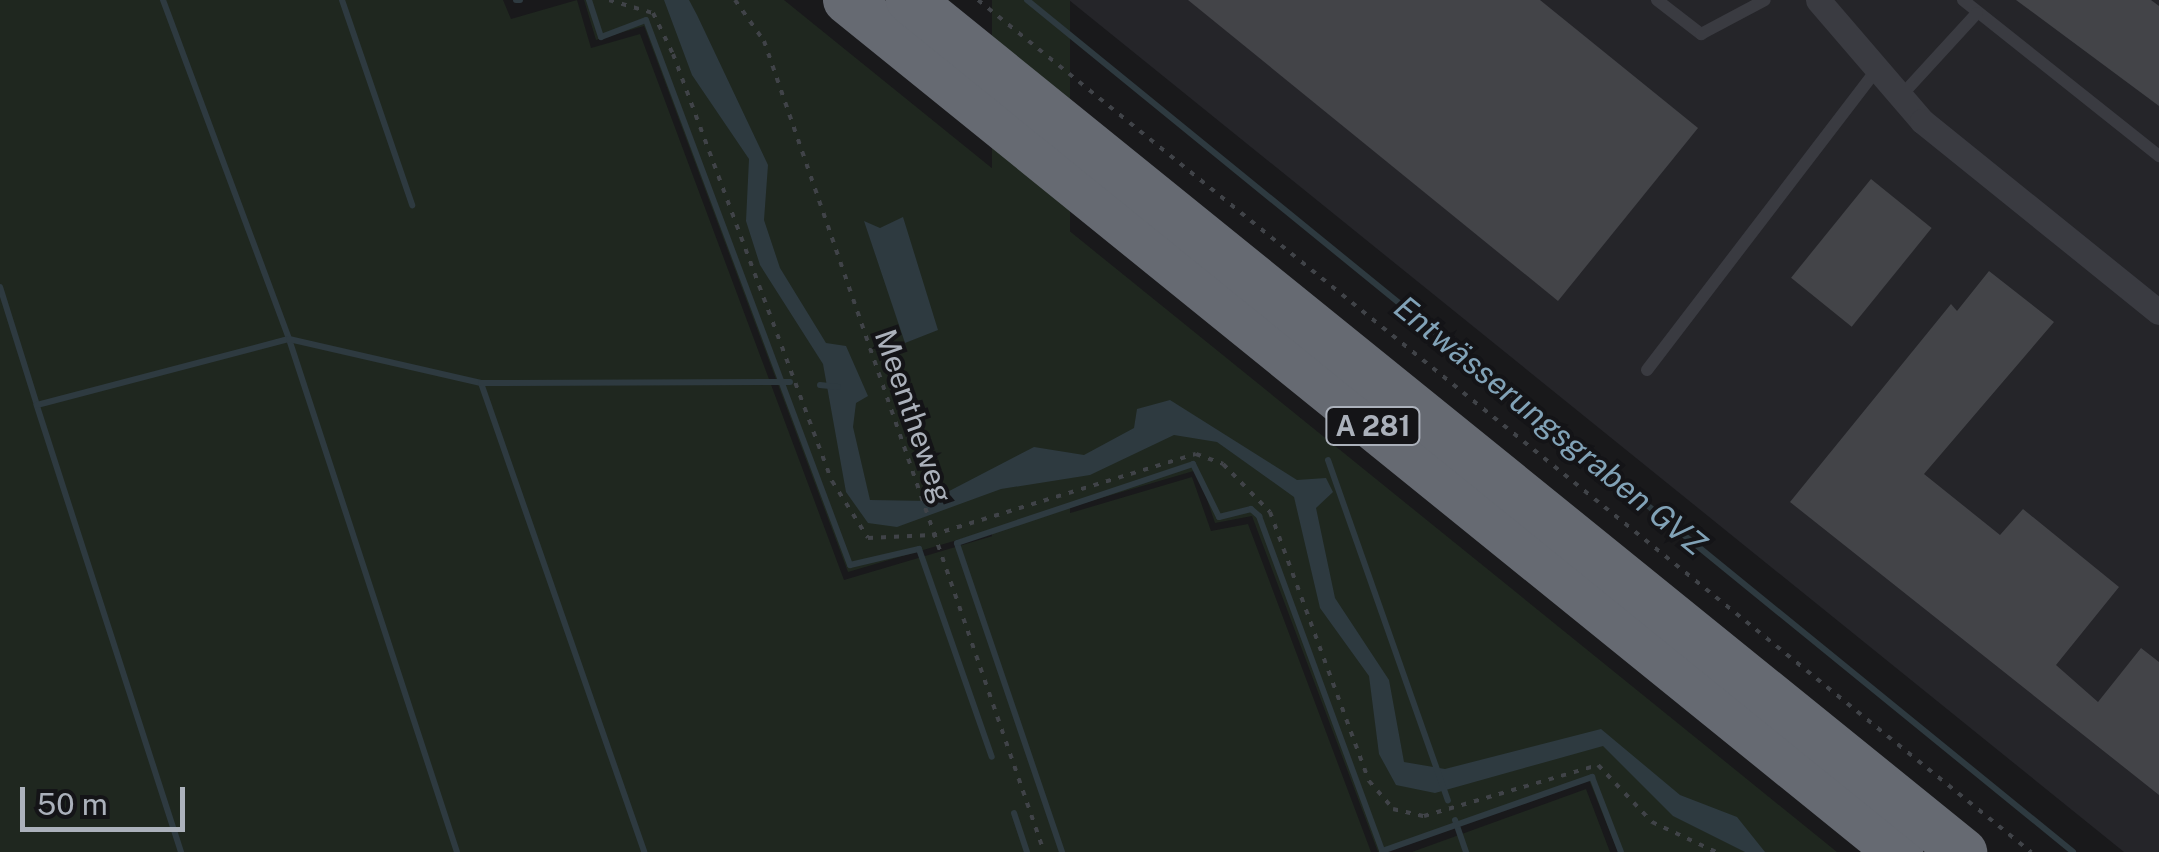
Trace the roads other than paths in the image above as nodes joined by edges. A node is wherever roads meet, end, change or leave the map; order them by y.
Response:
1 (847, 0) edge
2 (910, 0) edge
3 (1658, 0) edge
4 (1765, 0) edge
5 (1818, 0) edge
6 (1963, 0) edge
7 (1977, 12) junction
8 (1876, 71) junction
9 (1900, 97) junction
10 (2159, 156) edge
11 (2159, 312) edge
12 (1647, 370) dead end
13 (1900, 852) edge
14 (1963, 852) edge

1 - 13 highway, A 281
2 - 14 highway, A 281
3 - 4 lane
5 - 8 street
6 - 7 lane
7 - 9 lane
7 - 10 lane
8 - 9 street
8 - 12 lane
9 - 11 street

